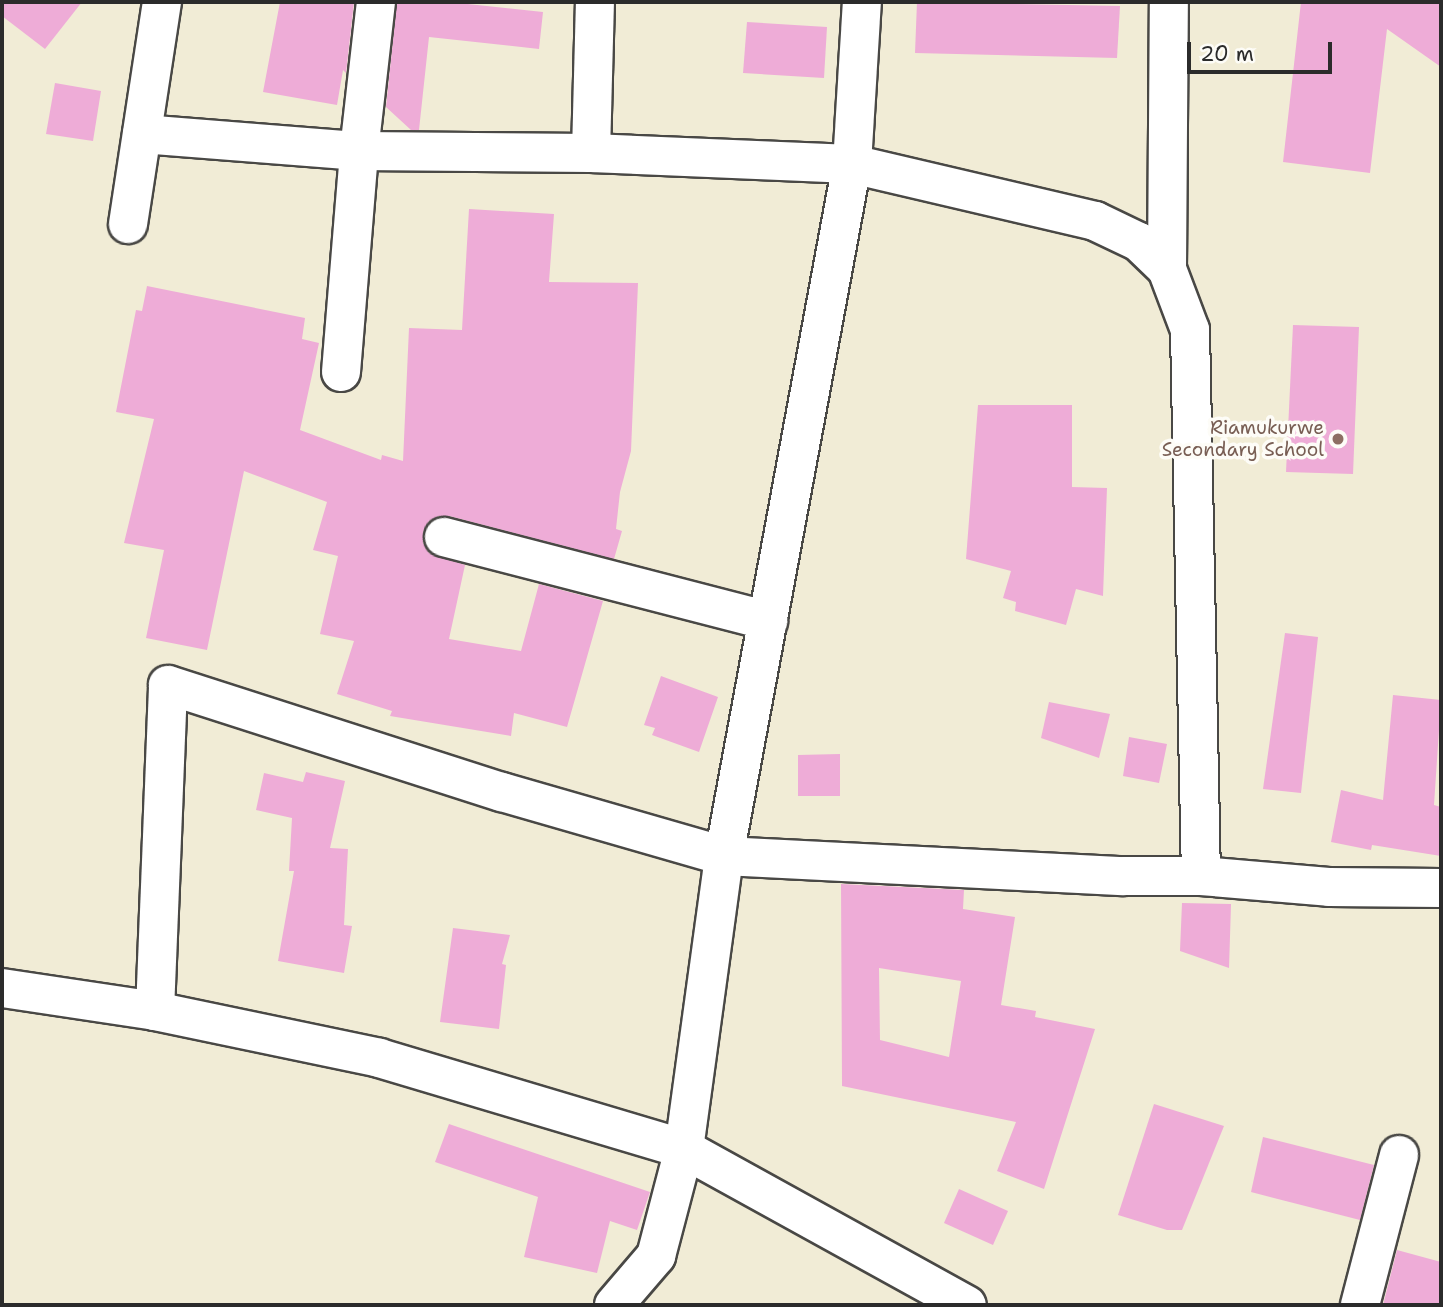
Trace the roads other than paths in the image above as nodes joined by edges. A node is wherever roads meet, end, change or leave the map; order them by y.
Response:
1 (162, 2) edge
2 (376, 2) edge
3 (595, 2) edge
4 (862, 2) edge
5 (1169, 2) edge
6 (142, 134) junction
7 (359, 151) junction
8 (591, 153) junction
9 (852, 164) junction
10 (128, 224) dead end
11 (1167, 269) junction
12 (341, 372) dead end
13 (444, 537) dead end
14 (768, 621) junction
15 (723, 856) junction
16 (1201, 876) junction
17 (1441, 888) edge
18 (2, 988) edge
19 (155, 1011) junction
20 (684, 1149) junction
21 (1399, 1155) dead end
22 (614, 1305) edge
23 (967, 1305) edge
24 (1360, 1305) edge

1 - 6 street
2 - 7 street
3 - 8 street
4 - 9 street
5 - 11 street
6 - 7 street
6 - 10 street
7 - 8 street
7 - 12 street
8 - 9 street
9 - 11 street
9 - 14 street
11 - 16 street
13 - 14 street
14 - 15 street
15 - 16 street
15 - 19 street
15 - 20 street
16 - 17 street
18 - 19 street
19 - 20 street
20 - 22 street
20 - 23 street
21 - 24 street

